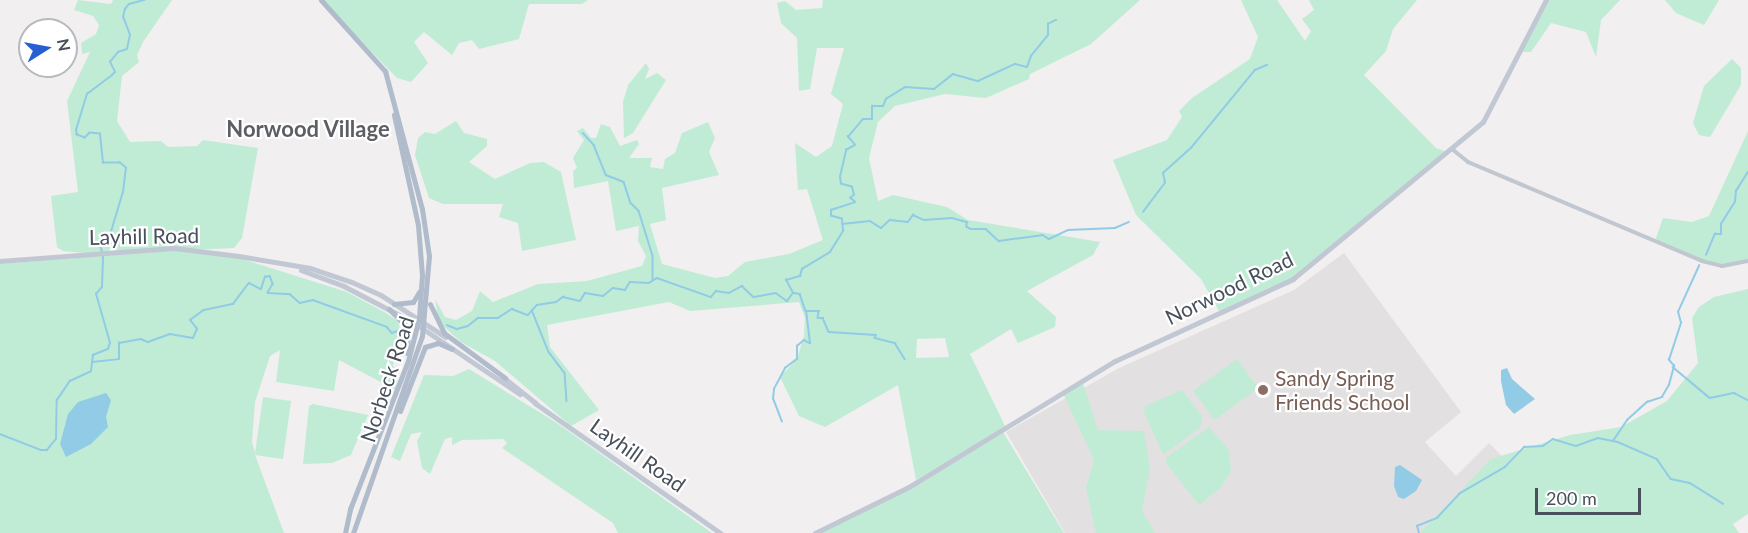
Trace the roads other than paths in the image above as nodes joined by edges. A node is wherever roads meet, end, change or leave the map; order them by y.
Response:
1 (321, 0) edge
2 (1546, 0) edge
3 (392, 92) junction
4 (1452, 149) junction
5 (0, 261) edge
6 (1748, 261) edge
7 (287, 265) junction
8 (422, 275) junction
9 (429, 290) junction
10 (394, 304) junction
11 (389, 309) junction
12 (419, 318) junction
13 (425, 323) junction
14 (418, 326) junction
15 (423, 330) junction
16 (452, 349) junction
17 (505, 378) junction
18 (393, 401) junction
19 (536, 404) junction
20 (392, 422) junction
21 (345, 533) edge
22 (353, 533) edge
23 (721, 533) edge
24 (815, 533) edge

1 - 3 main road, Norbeck Road
2 - 4 main road, Norwood Road
3 - 8 main road, Norbeck Road
3 - 9 main road, Norbeck Road
4 - 6 street
4 - 24 main road, Norwood Road
5 - 7 main road, Layhill Road
7 - 10 main road, Layhill Road
7 - 11 main road, Layhill Road
8 - 10 main road
8 - 12 main road, Norbeck Road
9 - 13 main road, Norbeck Road
9 - 17 main road
10 - 12 main road, Layhill Road
11 - 14 main road, Layhill Road
11 - 18 main road
12 - 13 main road, Layhill Road
12 - 14 main road, Norbeck Road
13 - 15 main road, Norbeck Road
13 - 17 main road, Layhill Road
14 - 15 main road, Layhill Road
14 - 18 main road, Norbeck Road
15 - 16 main road, Layhill Road
15 - 20 main road, Norbeck Road
16 - 19 main road, Layhill Road
16 - 20 main road
17 - 19 main road, Layhill Road
18 - 21 main road, Norbeck Road
19 - 23 main road, Layhill Road
20 - 22 main road, Norbeck Road

